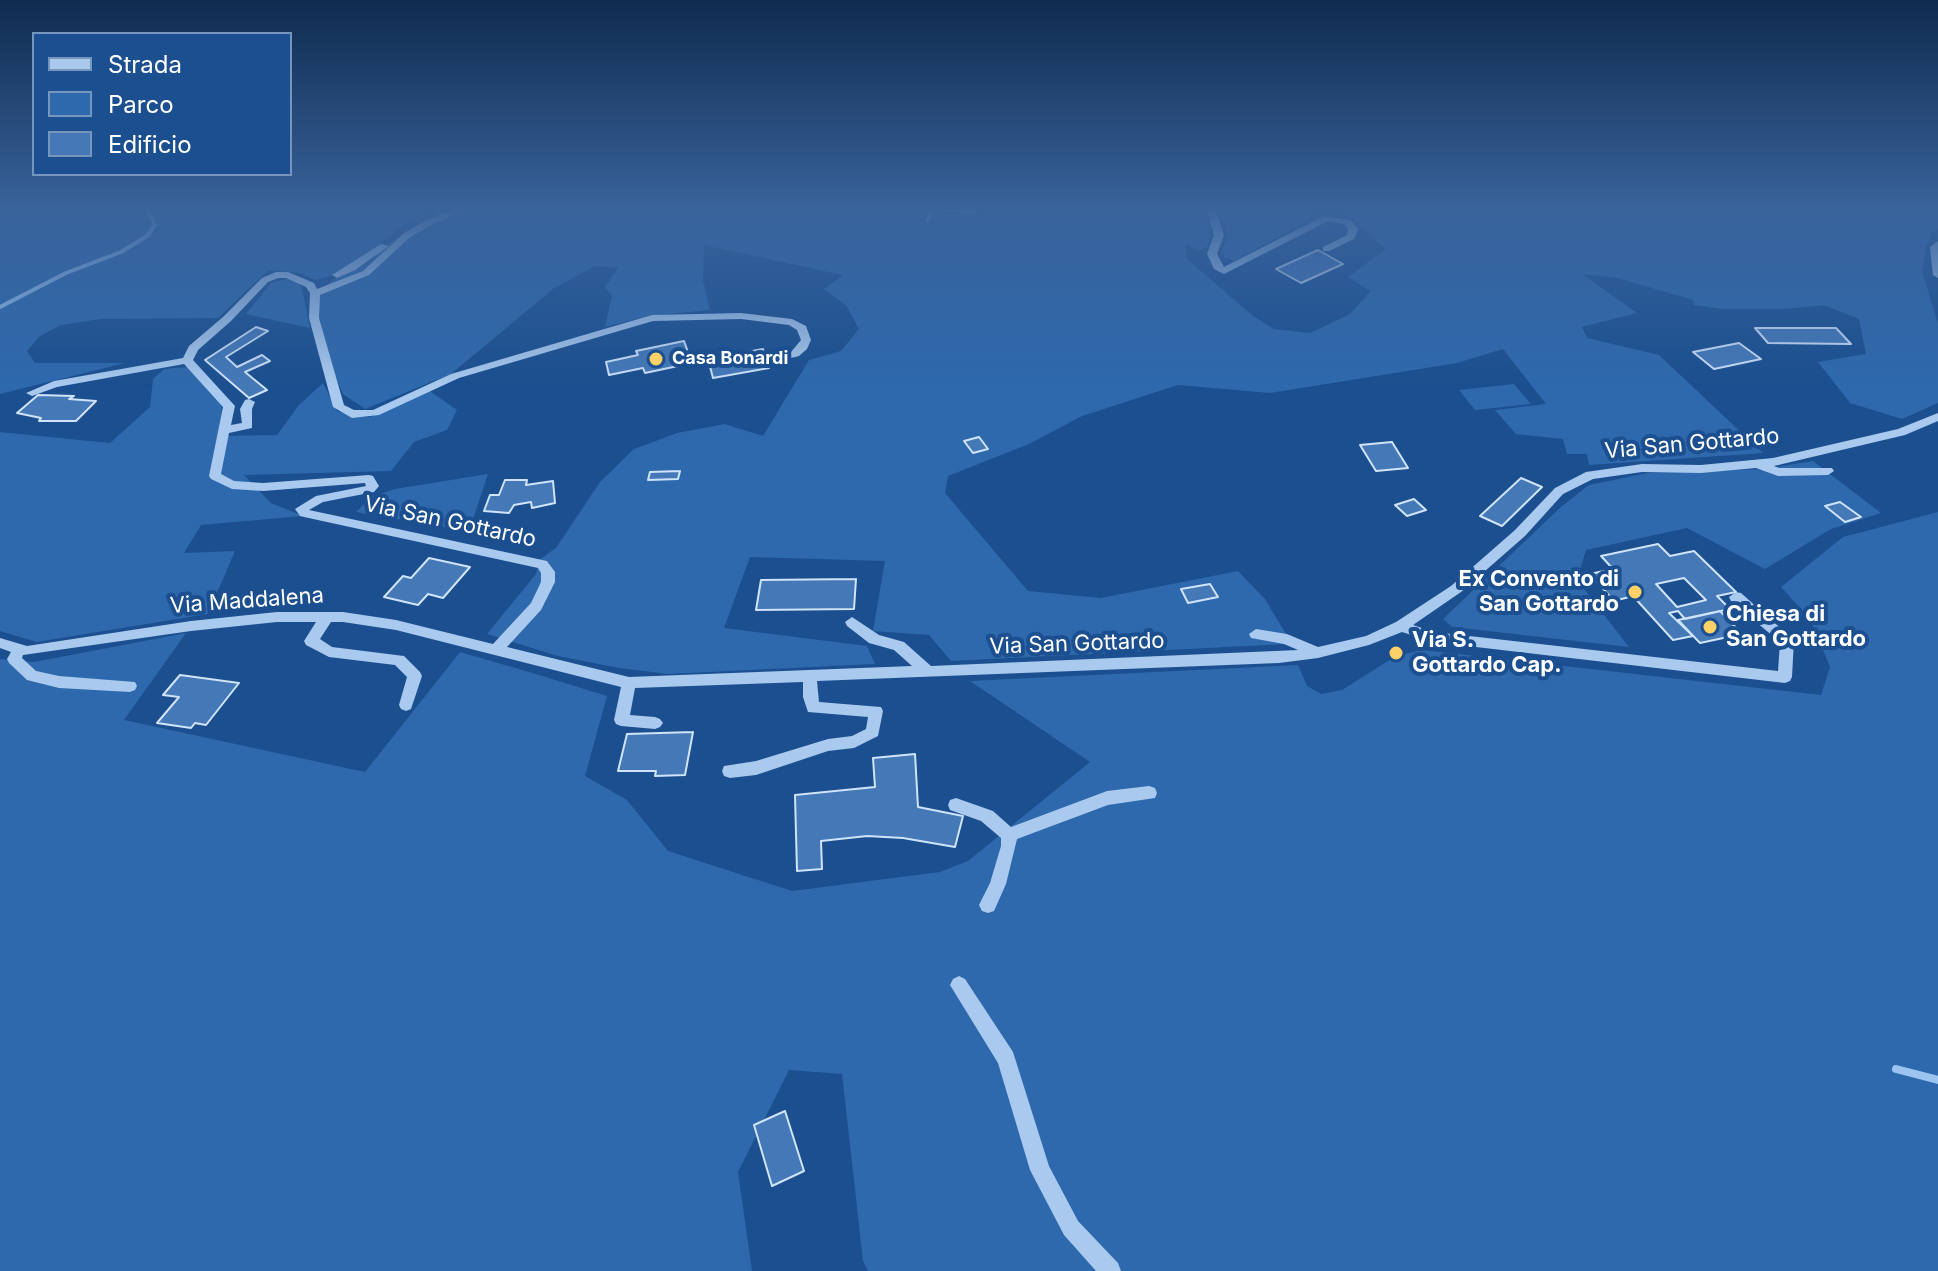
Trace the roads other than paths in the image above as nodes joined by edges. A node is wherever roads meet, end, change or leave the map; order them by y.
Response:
1 (353, 267) edge
2 (372, 267) edge
3 (313, 289) junction
4 (775, 359) dead end
5 (187, 360) junction
6 (32, 393) dead end
7 (249, 402) dead end
8 (1938, 417) edge
9 (226, 430) junction
10 (1758, 464) junction
11 (1828, 471) dead end
12 (1736, 597) dead end
13 (327, 617) junction
14 (852, 622) dead end
15 (1401, 626) junction
16 (1256, 634) dead end
17 (0, 643) edge
18 (19, 649) junction
19 (496, 650) junction
20 (1318, 653) junction
21 (928, 672) junction
22 (810, 676) junction
23 (629, 683) junction
24 (130, 686) dead end
25 (406, 705) dead end
26 (655, 723) dead end
27 (730, 771) dead end
28 (1149, 793) dead end
29 (956, 805) dead end
30 (1009, 835) junction
31 (988, 905) dead end
32 (959, 985) dead end
33 (1110, 1271) edge

1 - 3 street
2 - 3 street
3 - 4 street
3 - 5 street
5 - 6 street
5 - 9 street, Via San Gottardo
7 - 9 street
8 - 10 street, Via San Gottardo
9 - 19 street, Via San Gottardo
10 - 11 street
10 - 15 street, Via San Gottardo
12 - 15 street
13 - 18 street, Via Maddalena
13 - 19 street, Via Maddalena
13 - 25 street
14 - 21 street
15 - 20 street, Via San Gottardo
16 - 20 street
17 - 18 street, Via Maddalena
18 - 24 street
19 - 23 street, Via San Gottardo
20 - 21 street, Via San Gottardo
21 - 22 street, Via San Gottardo
22 - 23 street, Via San Gottardo
22 - 27 street
23 - 26 street
28 - 30 street
29 - 30 street
30 - 31 street
32 - 33 street

